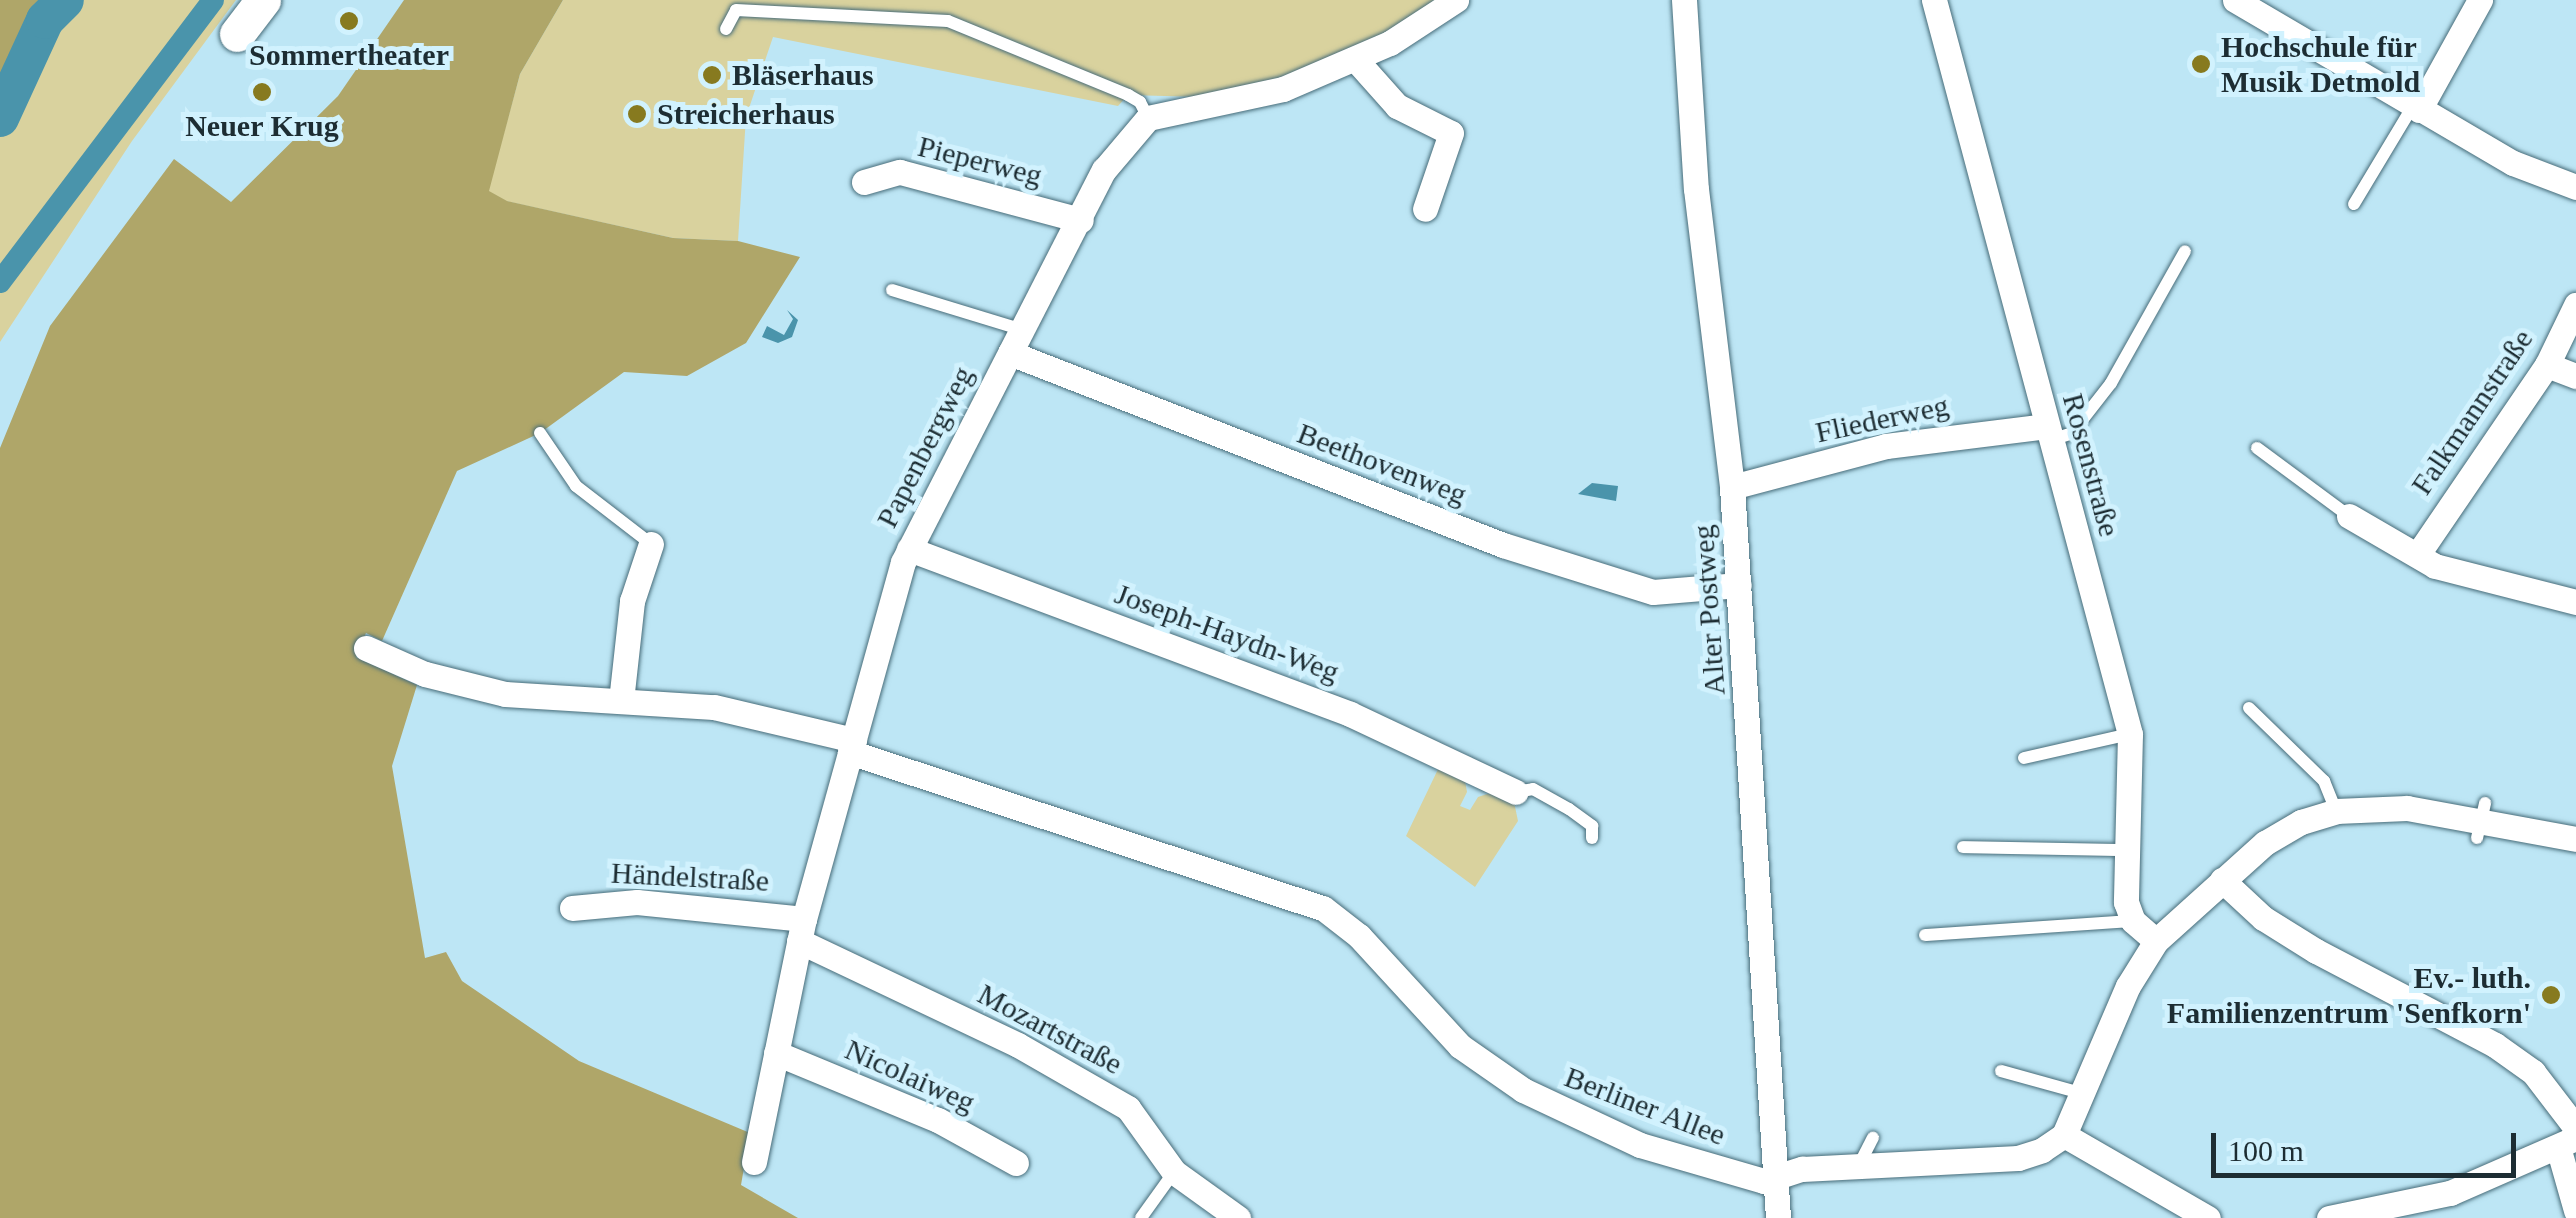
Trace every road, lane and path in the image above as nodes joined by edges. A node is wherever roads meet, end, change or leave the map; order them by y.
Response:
1 (263, 0) edge
2 (1456, 0) edge
3 (1684, 0) edge
4 (1934, 0) edge
5 (2235, 0) edge
6 (2480, 0) edge
7 (726, 29) dead end
8 (237, 34) dead end
9 (1356, 60) junction
10 (2416, 108) junction
11 (1148, 118) junction
12 (864, 182) dead end
13 (2576, 187) edge
14 (2354, 204) dead end
15 (1425, 209) dead end
16 (1080, 220) junction
17 (2184, 250) dead end
18 (892, 290) dead end
19 (2576, 304) edge
20 (1016, 342) junction
21 (2548, 365) junction
22 (2576, 376) edge
23 (540, 433) dead end
24 (2049, 433) junction
25 (2257, 448) dead end
26 (1732, 487) junction
27 (2349, 516) joint
28 (651, 544) joint
29 (909, 549) junction
30 (2418, 554) junction
31 (1739, 585) junction
32 (2576, 602) edge
33 (366, 648) dead end
34 (621, 701) junction
35 (2249, 708) dead end
36 (2130, 734) junction
37 (852, 746) junction
38 (2024, 758) dead end
39 (1516, 792) joint
40 (2327, 820) junction
41 (1592, 838) dead end
42 (2576, 839) edge
43 (1964, 847) dead end
44 (2125, 850) junction
45 (2222, 880) junction
46 (572, 908) dead end
47 (2133, 922) junction
48 (802, 930) junction
49 (1925, 935) dead end
50 (2164, 942) junction
51 (776, 1054) junction
52 (2001, 1071) dead end
53 (2094, 1082) junction
54 (2576, 1128) edge
55 (2064, 1135) junction
56 (1874, 1138) dead end
57 (2567, 1143) edge
58 (754, 1162) dead end
59 (1016, 1163) dead end
60 (1858, 1166) junction
61 (1174, 1172) junction
62 (1778, 1174) junction
63 (2576, 1210) edge
64 (1141, 1218) edge
65 (1238, 1218) edge
66 (1778, 1218) edge
67 (2208, 1218) edge
68 (2329, 1218) edge

1 - 8 main road
2 - 9 street
3 - 26 street, Alter Postweg
4 - 24 street, Rosenstraße
5 - 10 street
6 - 10 street
7 - 11 lane
9 - 11 street
9 - 15 street
10 - 13 street
10 - 14 lane
11 - 16 street, Papenbergweg
12 - 16 street, Pieperweg
16 - 20 street, Papenbergweg
17 - 24 lane
18 - 20 lane
19 - 21 street, Falkmannstraße
20 - 29 street, Papenbergweg
20 - 31 street, Beethovenweg
21 - 22 street
21 - 30 street, Falkmannstraße
23 - 28 lane
24 - 26 street, Fliederweg
24 - 36 street, Rosenstraße
25 - 27 lane
26 - 31 street, Alter Postweg
27 - 30 street
28 - 34 street
29 - 37 street, Papenbergweg
29 - 39 street, Joseph-Haydn-Weg
30 - 32 street
31 - 62 street, Alter Postweg
33 - 34 street, Berliner Allee
34 - 37 street, Berliner Allee
35 - 40 lane
36 - 38 lane
36 - 44 street, Rosenstraße
37 - 48 street, Papenbergweg
37 - 62 street, Berliner Allee
39 - 41 lane
40 - 42 street
40 - 45 street
43 - 44 lane
44 - 47 street, Rosenstraße
45 - 50 street
45 - 54 street
46 - 48 street, Händelstraße
47 - 49 lane
47 - 50 street
48 - 51 street, Papenbergweg
48 - 61 street, Mozartstraße
50 - 53 street
51 - 58 street, Papenbergweg
51 - 59 street, Nicolaiweg
52 - 53 lane
53 - 55 street
55 - 60 street, Berliner Allee
55 - 67 street
56 - 60 lane
57 - 63 street
57 - 68 street
60 - 62 street, Berliner Allee
61 - 64 lane
61 - 65 street, Mozartstraße
62 - 66 street, Alter Postweg

